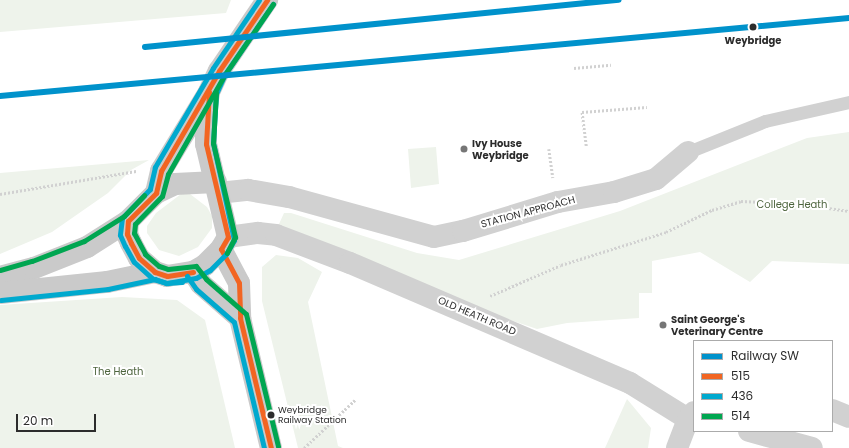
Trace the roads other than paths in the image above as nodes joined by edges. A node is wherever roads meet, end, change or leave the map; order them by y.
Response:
1 (265, 2) edge
2 (209, 92) junction
3 (849, 102) edge
4 (688, 152) joint
5 (217, 188) junction
6 (156, 192) junction
7 (128, 221) junction
8 (224, 243) junction
9 (155, 272) junction
10 (192, 272) junction
11 (0, 277) edge
12 (0, 293) edge
13 (240, 318) junction
14 (833, 410) edge
15 (692, 417) edge
16 (849, 417) edge
17 (753, 432) edge
18 (271, 448) edge
19 (677, 448) edge
20 (812, 448) edge

1 - 2 main road
2 - 5 main road
2 - 6 main road
3 - 4 lane, STATION APPROACH
4 - 5 street, STATION APPROACH
5 - 6 main road
5 - 8 main road
6 - 7 main road
7 - 9 main road
7 - 11 main road
8 - 10 main road
8 - 13 main road
8 - 15 street, OLD HEATH ROAD
9 - 10 main road
9 - 12 main road
10 - 13 main road
13 - 18 main road
14 - 16 street
15 - 19 street, OLD HEATH ROAD
17 - 20 street

